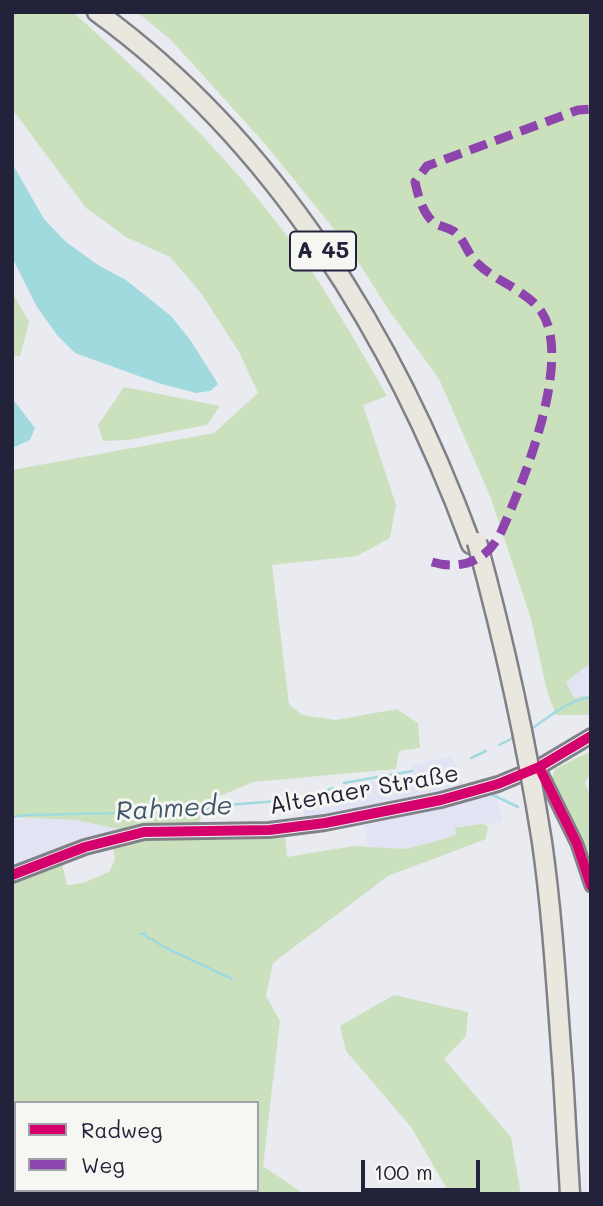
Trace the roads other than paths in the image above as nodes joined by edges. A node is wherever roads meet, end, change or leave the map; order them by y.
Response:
1 (97, 12) edge
2 (114, 12) edge
3 (474, 543) junction
4 (591, 736) edge
5 (539, 767) junction
6 (12, 875) edge
7 (591, 886) edge
8 (558, 1075) junction
9 (562, 1194) edge
10 (570, 1194) edge

1 - 3 highway, A 45
2 - 3 highway, A 45
3 - 8 highway, A 45, bridge
4 - 5 main road, Altenaer Straße
5 - 6 main road, Altenaer Straße
5 - 7 street
8 - 9 highway, A 45
8 - 10 highway, A 45

